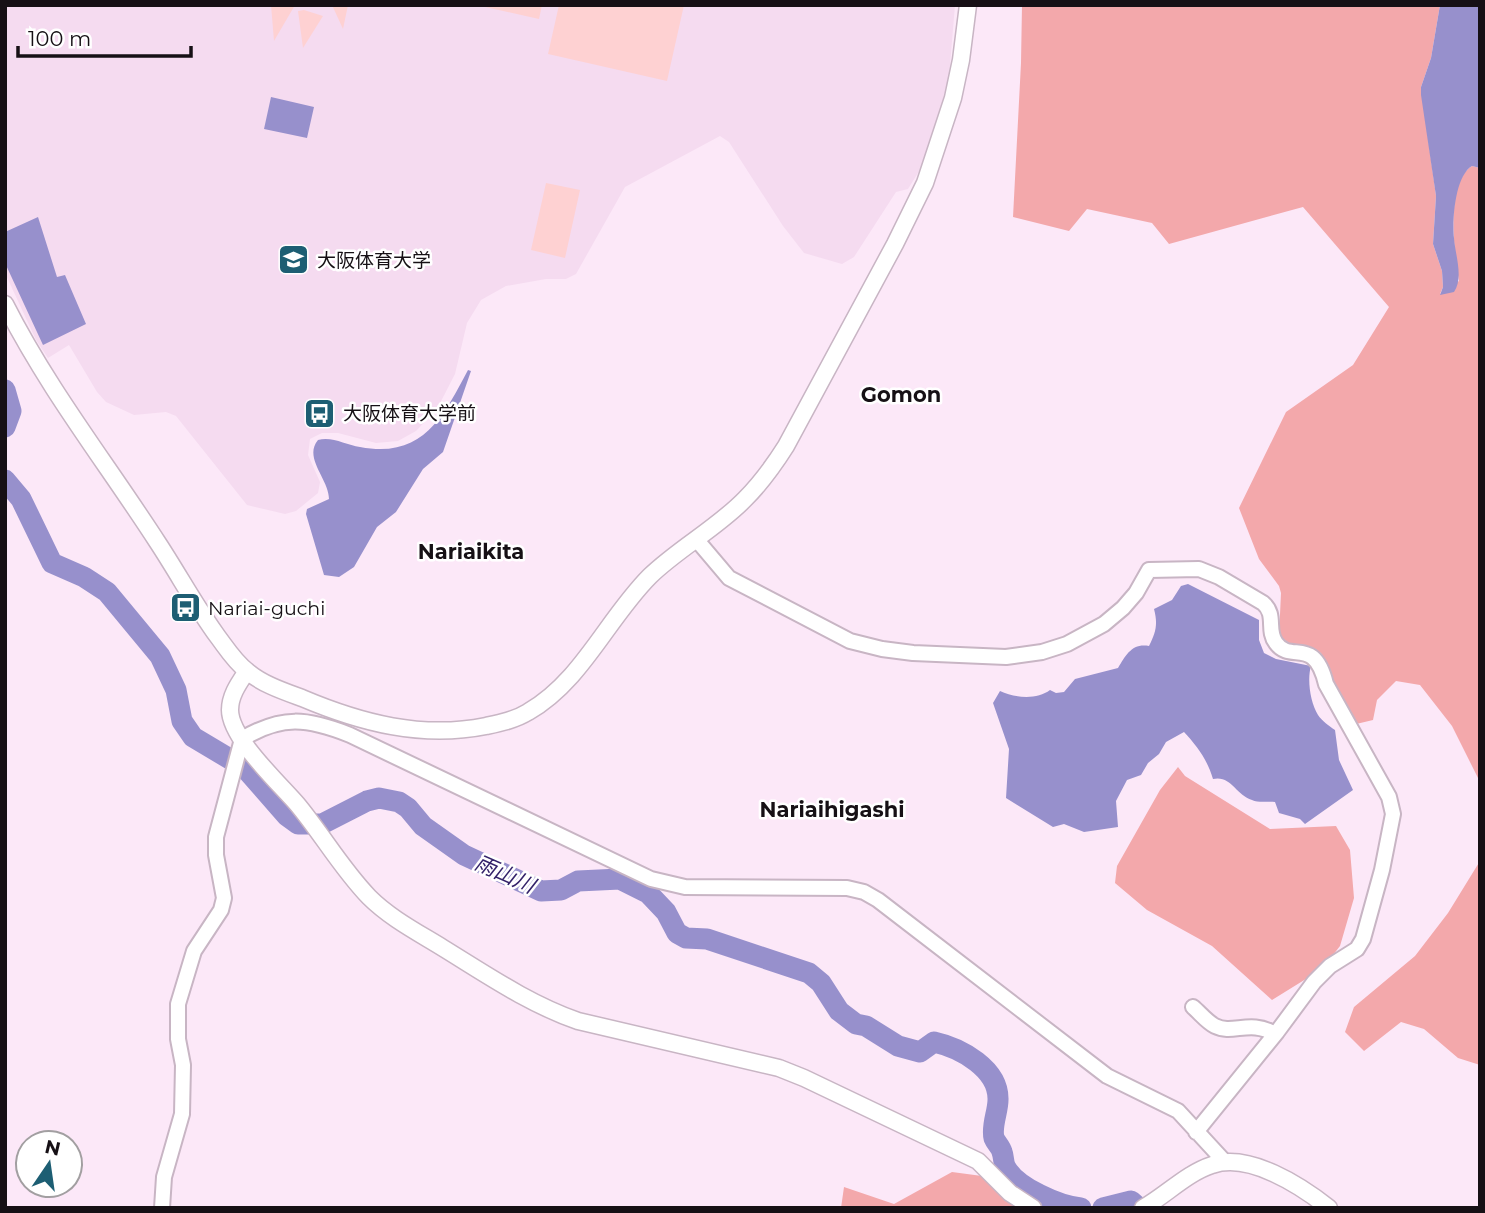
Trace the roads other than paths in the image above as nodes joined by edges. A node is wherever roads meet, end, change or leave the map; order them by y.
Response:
1 (968, 5) edge
2 (5, 304) edge
3 (696, 539) junction
4 (247, 671) junction
5 (242, 739) junction
6 (1193, 1007) dead end
7 (1275, 1034) junction
8 (1196, 1132) junction
9 (1225, 1162) junction
10 (162, 1208) edge
11 (1033, 1208) edge
12 (1143, 1208) edge
13 (1329, 1208) edge

1 - 3 street
2 - 4 street
3 - 4 street
3 - 7 street
4 - 5 street
5 - 8 street
5 - 10 street
5 - 11 street
6 - 7 street
7 - 8 street
8 - 9 street
9 - 12 street
9 - 13 street

